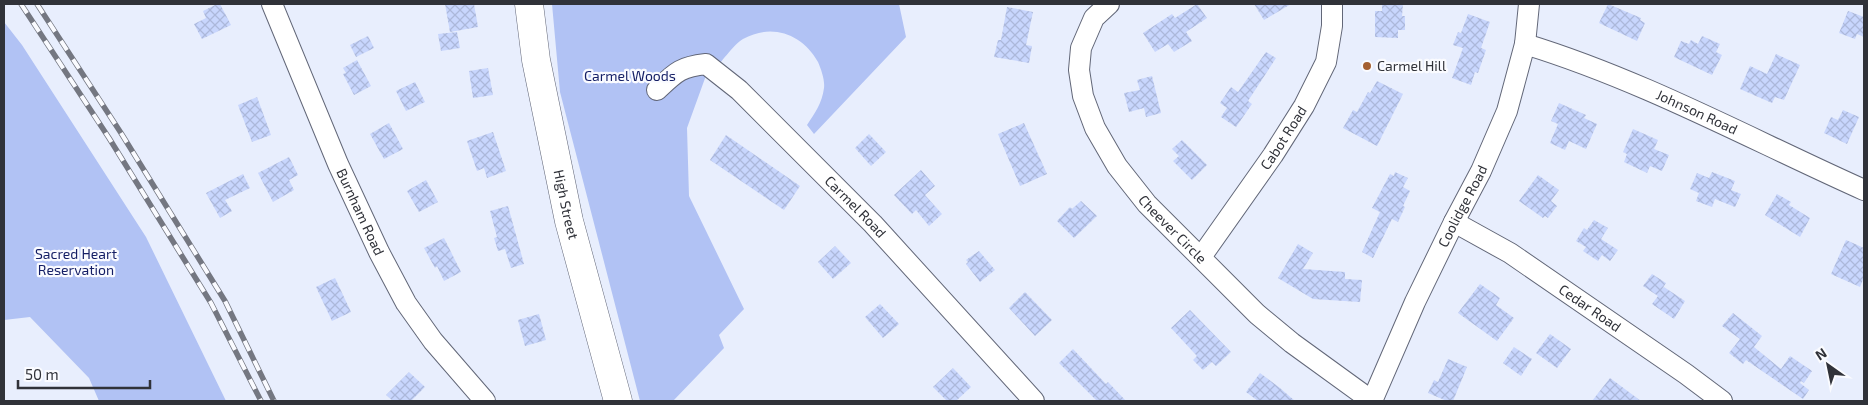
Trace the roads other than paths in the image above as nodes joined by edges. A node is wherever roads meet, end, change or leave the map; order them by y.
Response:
1 (272, 4) edge
2 (529, 4) edge
3 (1109, 4) edge
4 (1332, 4) edge
5 (1529, 4) edge
6 (1525, 44) junction
7 (657, 90) dead end
8 (1864, 190) edge
9 (1454, 222) junction
10 (1202, 257) junction
11 (485, 401) edge
12 (618, 401) edge
13 (1034, 401) edge
14 (1372, 401) edge
15 (1722, 401) edge

1 - 11 street, Burnham Road
2 - 12 main road, High Street
3 - 10 street, Cheever Circle
4 - 10 street, Cabot Road
5 - 6 street, Coolidge Road
6 - 8 street, Johnson Road
6 - 9 street, Coolidge Road
7 - 13 street, Carmel Road
9 - 14 street, Coolidge Road
9 - 15 street, Cedar Road
10 - 14 street, Cheever Circle

